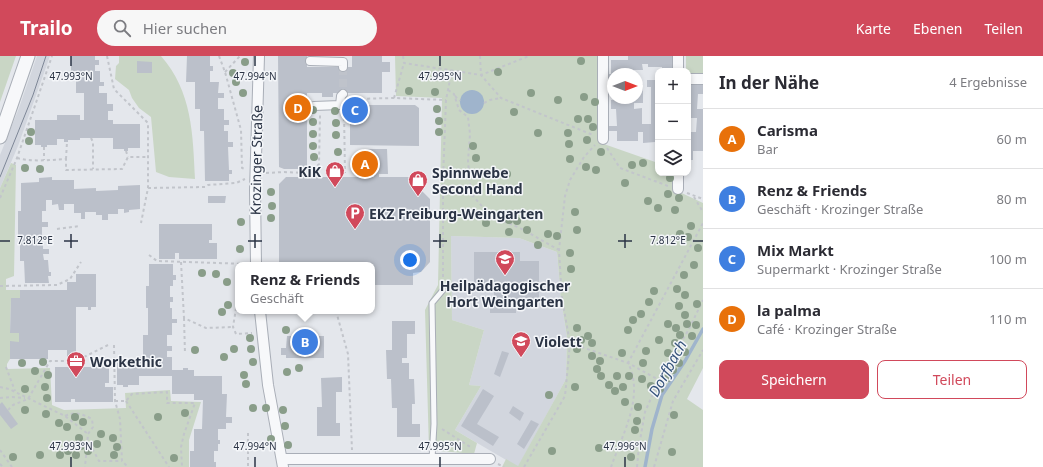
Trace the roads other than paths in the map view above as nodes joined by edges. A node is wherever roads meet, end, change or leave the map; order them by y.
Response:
1 (28, 56) edge
2 (259, 56) edge
3 (603, 56) edge
4 (678, 56) edge
5 (310, 61) dead end
6 (343, 67) dead end
7 (678, 68) edge
8 (691, 78) edge
9 (703, 79) edge
10 (343, 100) road end
11 (314, 106) road end
12 (0, 138) edge
13 (603, 139) road end
14 (678, 176) edge
15 (678, 189) dead end
16 (256, 262) edge
17 (444, 290) road end
18 (260, 314) edge
19 (432, 460) junction
20 (490, 460) road end
21 (282, 463) edge

1 - 12 street
2 - 16 street, Krozinger Straße
3 - 13 street
4 - 7 street
5 - 6 street
8 - 9 street
10 - 11 street
14 - 15 street
17 - 19 lane
18 - 21 street
19 - 20 street
19 - 21 street

